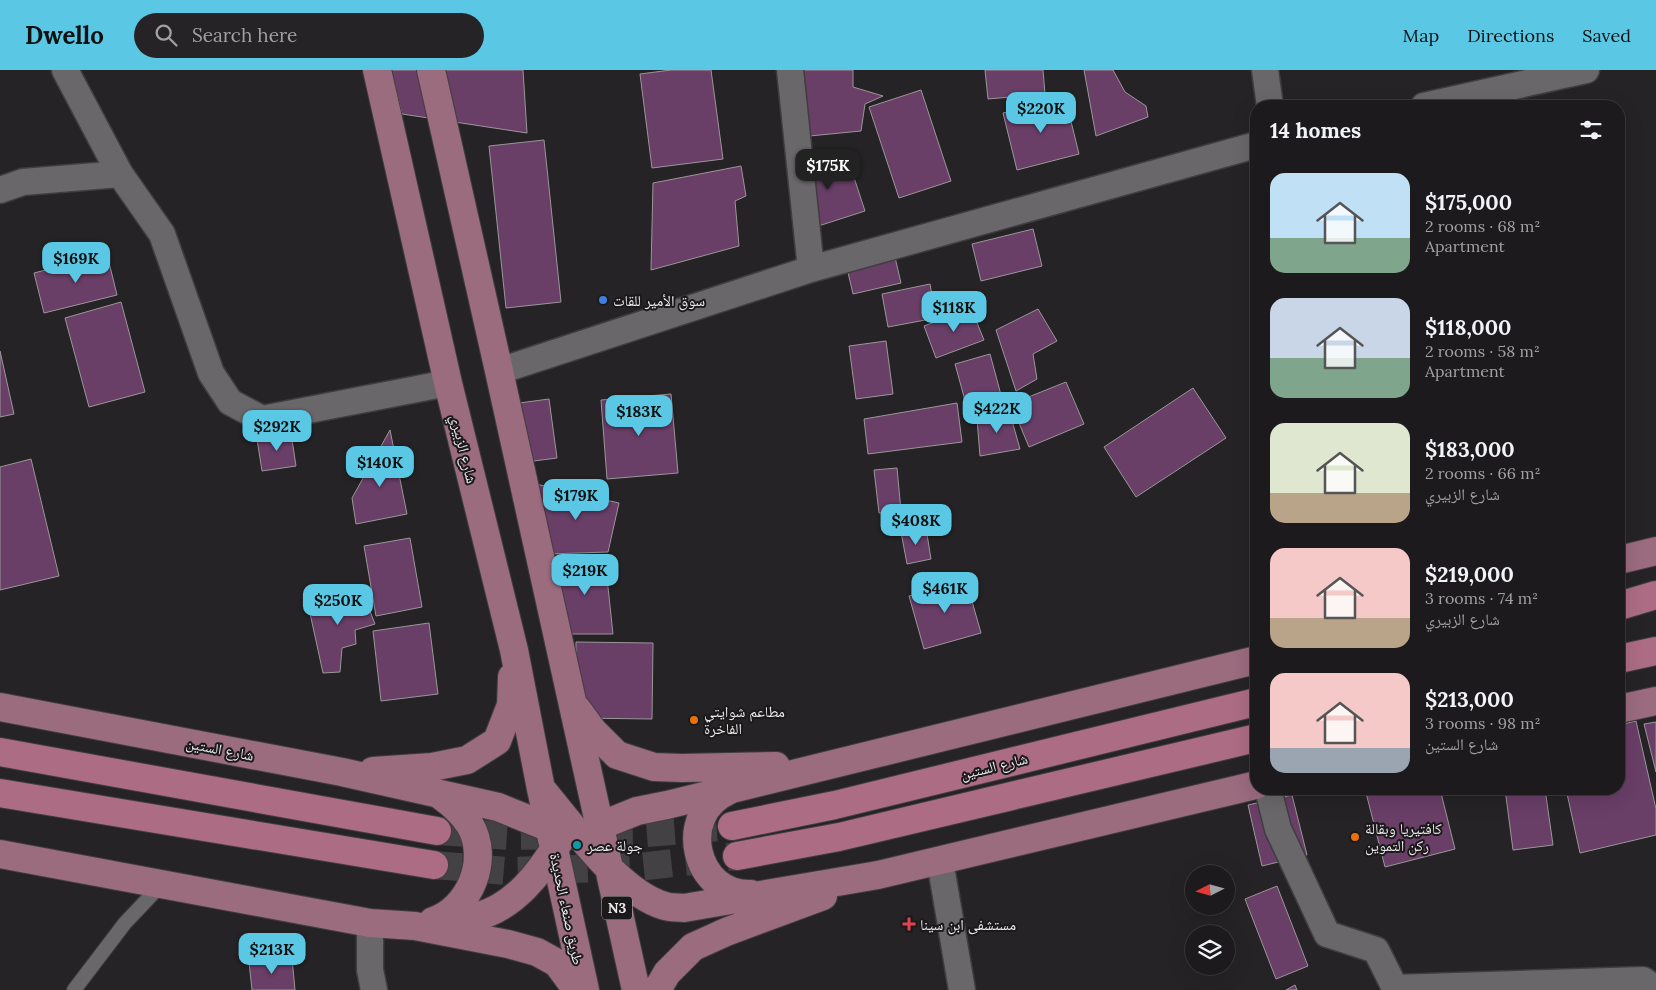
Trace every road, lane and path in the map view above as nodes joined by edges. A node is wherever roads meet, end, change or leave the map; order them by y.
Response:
1 (65, 70) edge
2 (377, 70) edge
3 (431, 70) edge
4 (790, 70) edge
5 (1265, 70) edge
6 (1586, 70) edge
7 (1269, 100) edge
8 (1451, 100) edge
9 (1250, 147) edge
10 (120, 174) junction
11 (0, 190) edge
12 (811, 269) junction
13 (500, 371) junction
14 (448, 383) junction
15 (1656, 551) edge
16 (1625, 559) edge
17 (1651, 597) edge
18 (1625, 599) edge
19 (1625, 604) edge
20 (514, 650) junction
21 (1656, 651) edge
22 (1625, 658) edge
23 (1250, 661) edge
24 (571, 699) junction
25 (1656, 701) edge
26 (1250, 703) edge
27 (0, 707) edge
28 (1625, 708) edge
29 (1250, 739) edge
30 (0, 752) edge
31 (825, 766) junction
32 (342, 772) junction
33 (1250, 786) edge
34 (739, 787) junction
35 (0, 793) edge
36 (440, 795) junction
37 (1270, 795) edge
38 (732, 826) tunnel mouth
39 (437, 831) tunnel mouth
40 (571, 838) junction
41 (0, 854) edge
42 (737, 856) tunnel mouth
43 (940, 862) junction
44 (434, 865) tunnel mouth
45 (609, 869) junction
46 (878, 875) junction
47 (162, 884) junction
48 (762, 894) junction
49 (619, 915) junction
50 (370, 923) junction
51 (415, 926) junction
52 (74, 990) edge
53 (374, 990) edge
54 (577, 990) edge
55 (585, 990) edge
56 (636, 990) edge
57 (657, 990) edge
58 (962, 990) edge
59 (1656, 990) edge

1 - 10 street
2 - 14 main road, شارع الزبيري
3 - 13 main road
4 - 12 street
5 - 7 street
6 - 8 street
9 - 12 street
10 - 11 street
10 - 14 street
12 - 13 street
13 - 24 main road
14 - 20 main road, شارع الزبيري
15 - 16 main road
17 - 18 highway
17 - 19 highway
20 - 32 main road
20 - 40 main road, شارع الزبيري
21 - 22 highway
23 - 31 main road
24 - 31 main road
24 - 40 main road
25 - 28 main road
26 - 38 highway, شارع الستين
27 - 32 main road, شارع الستين
29 - 42 highway
30 - 39 highway
31 - 34 main road
32 - 36 main road, شارع الستين
33 - 43 main road
34 - 40 main road
34 - 48 main road
35 - 44 highway
36 - 40 main road, شارع الستين
36 - 51 main road
37 - 59 street
40 - 45 main road, N3
40 - 49 main road
40 - 51 main road
40 - 55 main road, طريق صنعاء الحديدة
41 - 47 main road
43 - 46 main road
43 - 58 street
45 - 48 main road
45 - 49 main road, N3
46 - 48 main road
46 - 57 main road
47 - 50 main road
47 - 52 lane
49 - 56 main road, N3
50 - 51 main road
50 - 53 street
51 - 54 main road

